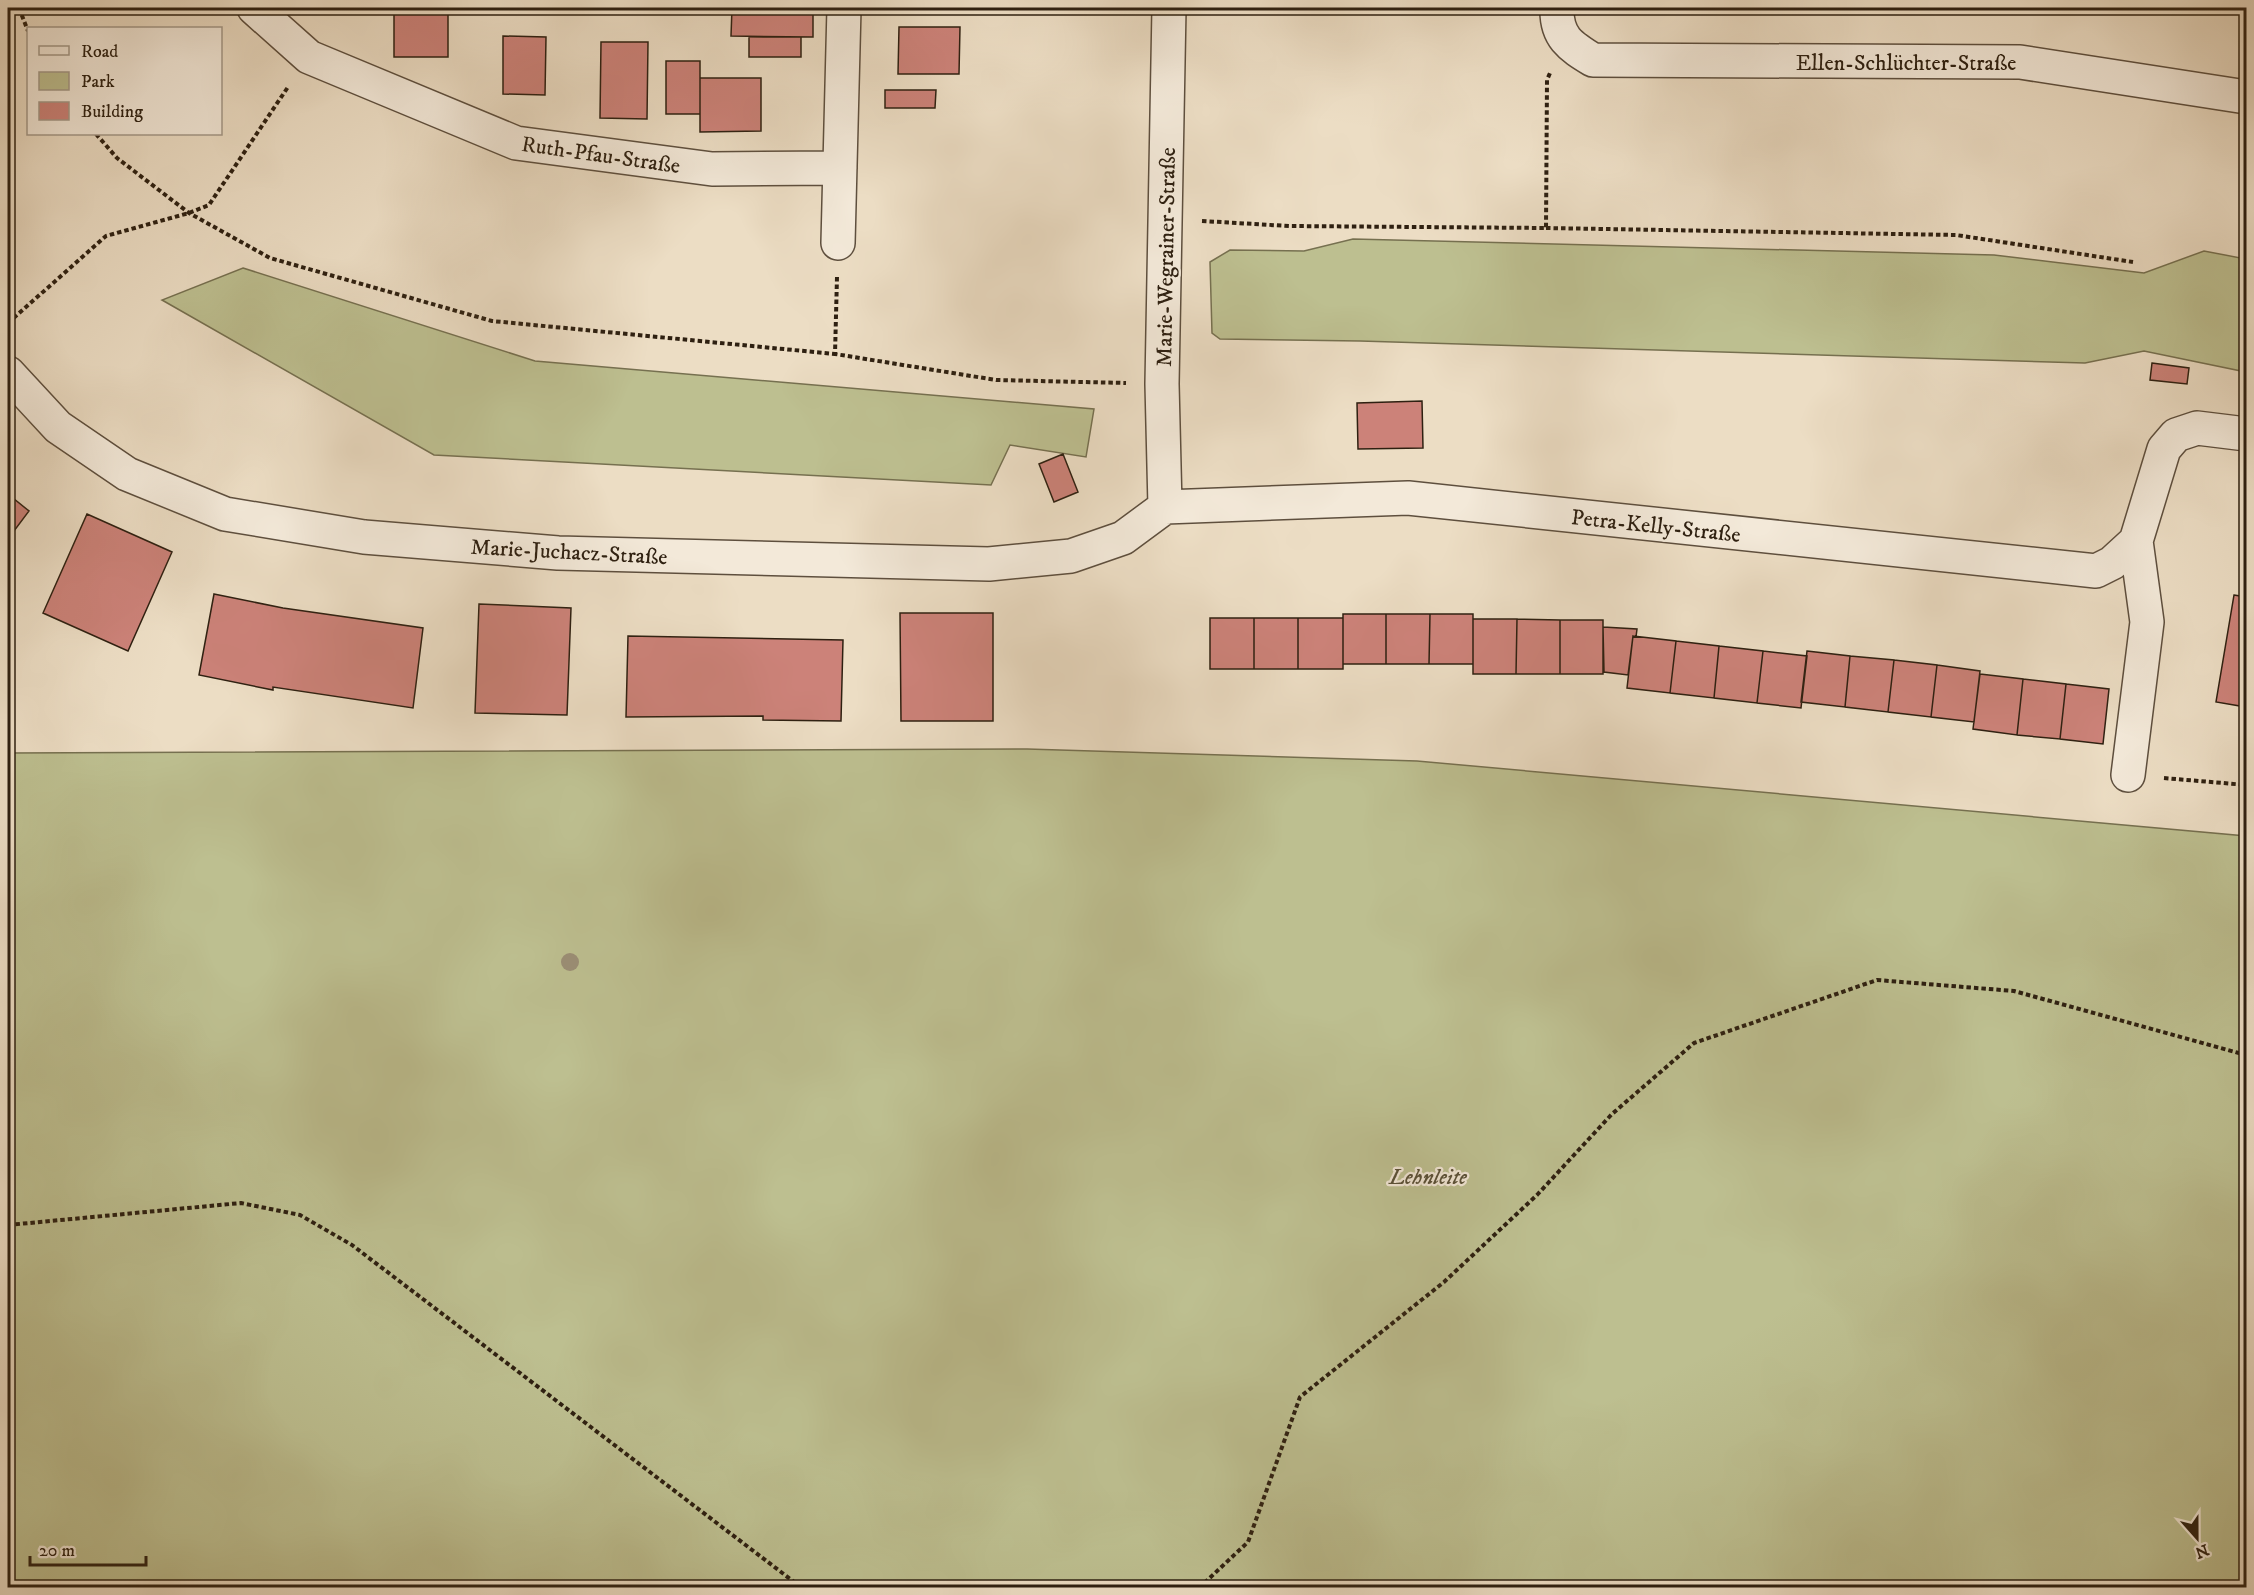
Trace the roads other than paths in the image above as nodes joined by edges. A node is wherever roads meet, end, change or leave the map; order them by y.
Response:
1 (254, 8) edge
2 (844, 8) edge
3 (1169, 8) edge
4 (1557, 8) edge
5 (2247, 97) edge
6 (840, 168) junction
7 (838, 243) road end
8 (8, 374) edge
9 (2247, 434) edge
10 (1165, 507) junction
11 (2136, 541) junction
12 (2128, 775) road end

1 - 6 street, Ruth-Pfau-Straße
2 - 6 street
3 - 10 street, Marie-Wegrainer-Straße
4 - 5 street, Ellen-Schlüchter-Straße
6 - 7 street
8 - 10 street, Marie-Juchacz-Straße
9 - 11 street, Petra-Kelly-Straße
10 - 11 street, Petra-Kelly-Straße
11 - 12 street, Petra-Kelly-Straße

